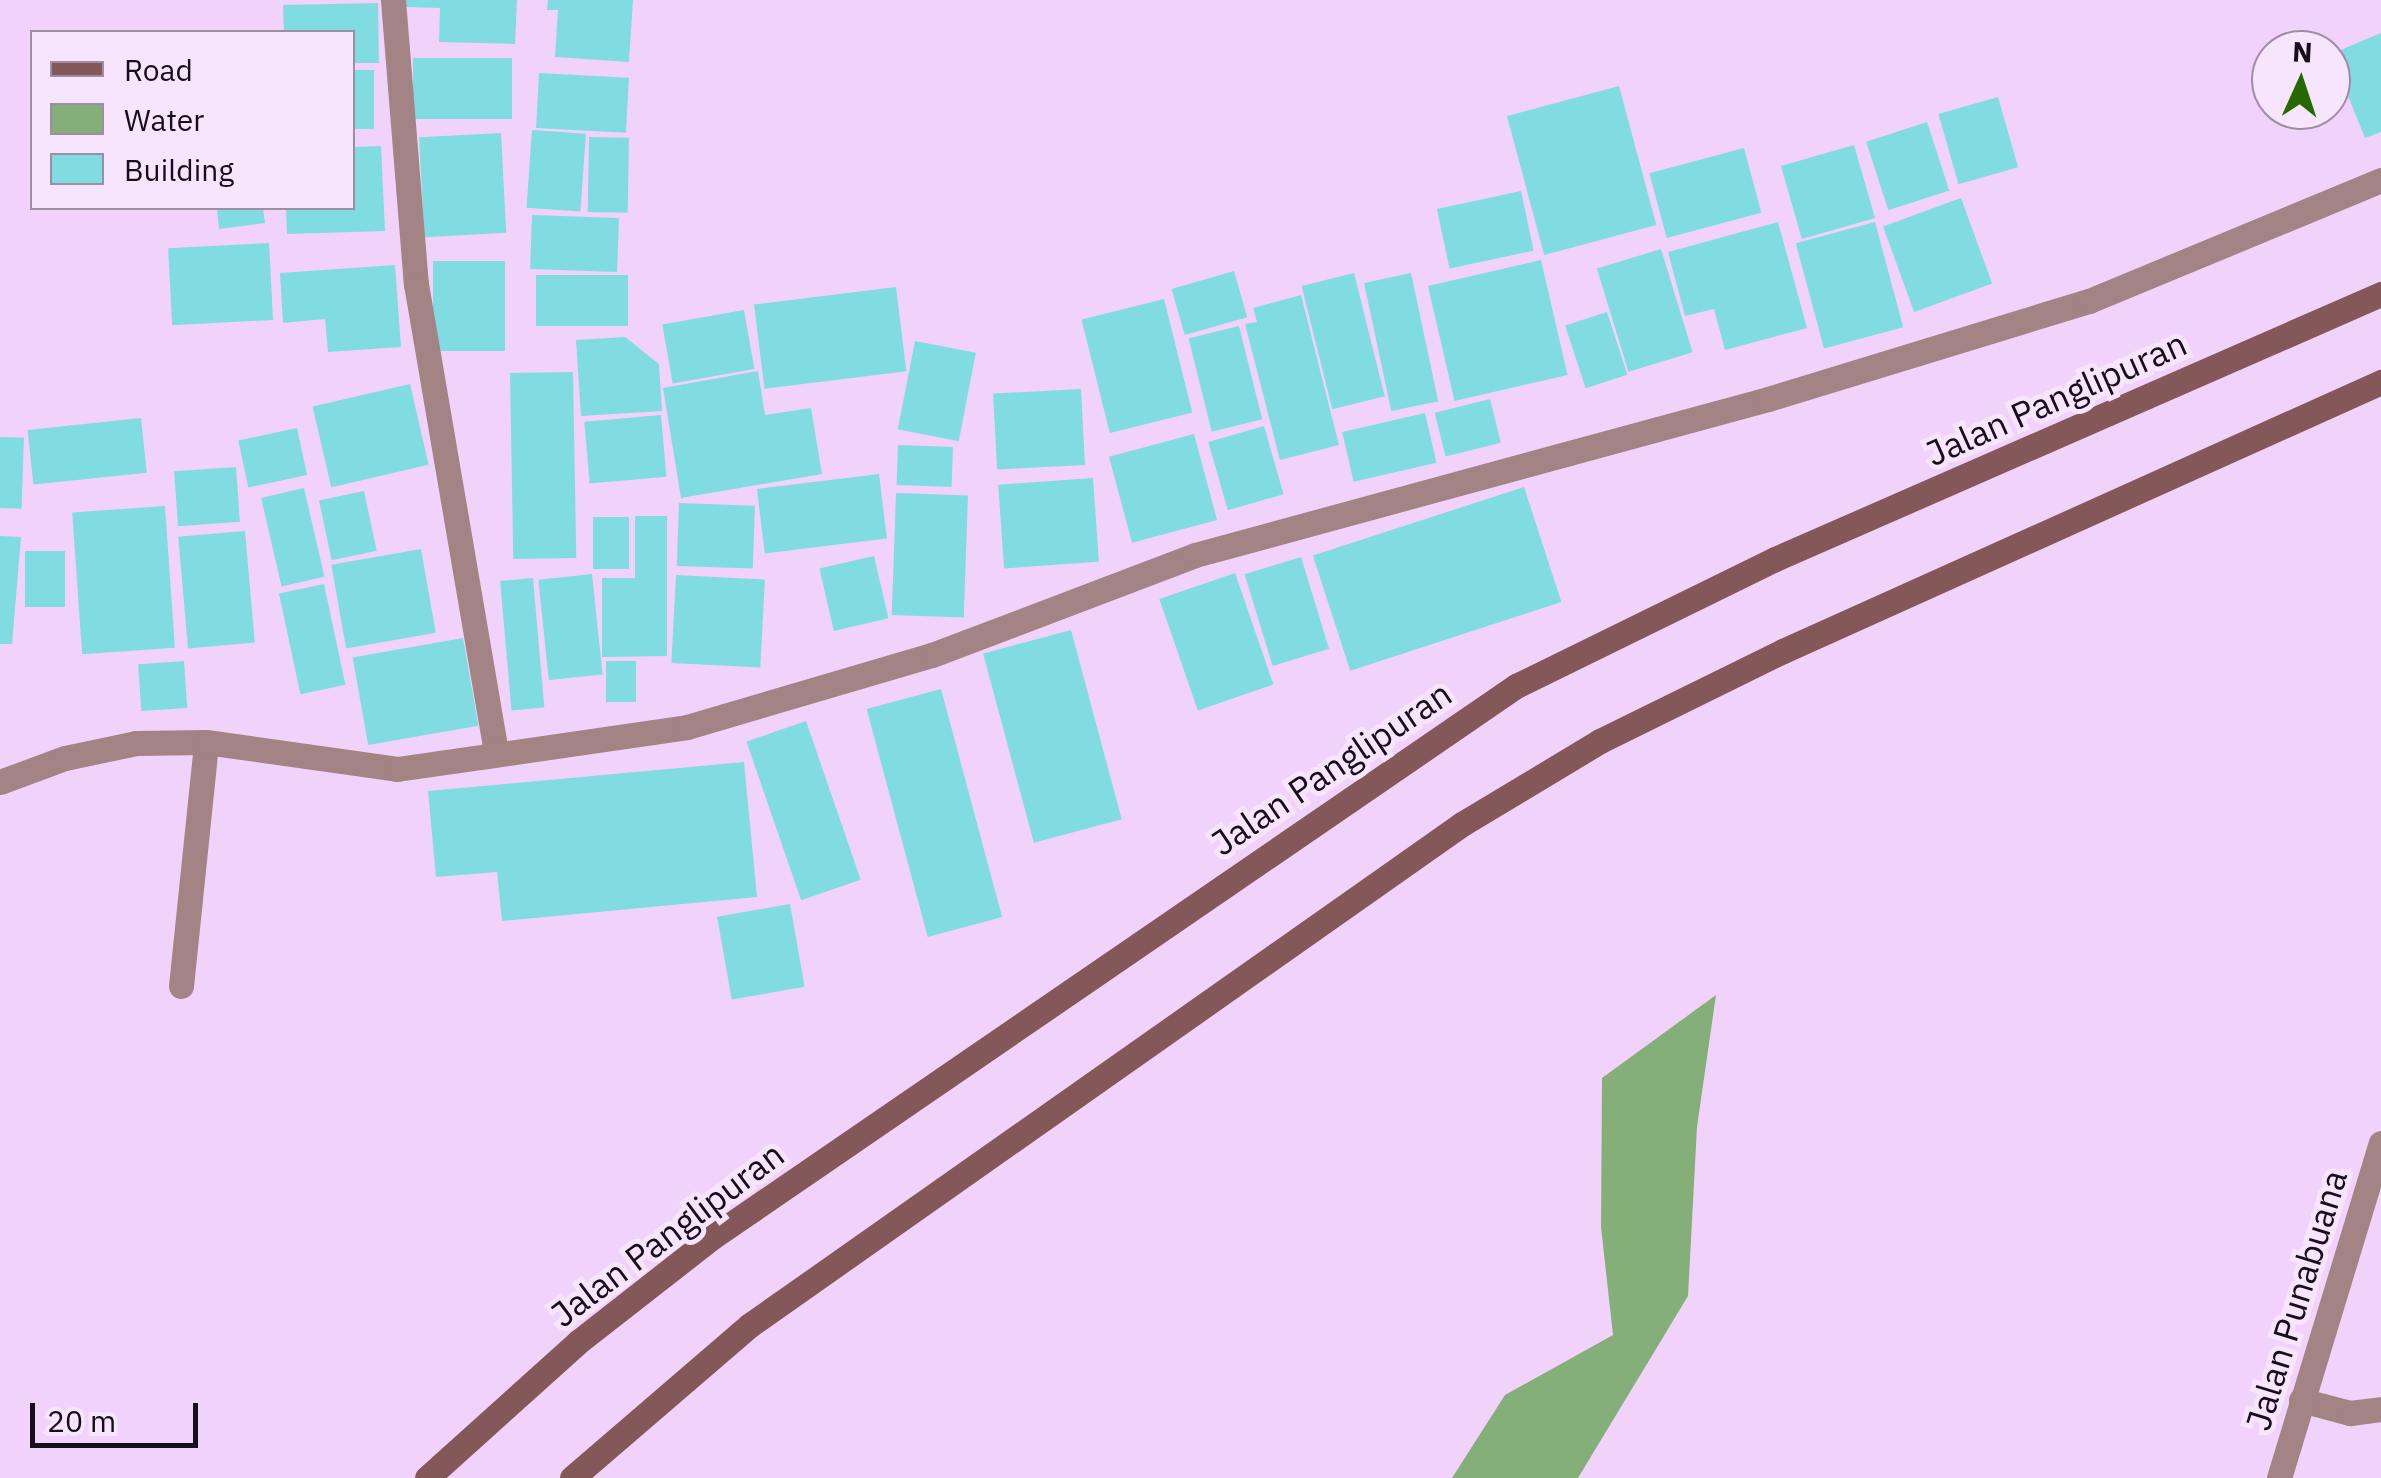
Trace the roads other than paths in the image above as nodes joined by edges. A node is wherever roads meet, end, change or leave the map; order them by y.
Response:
1 (393, 0) edge
2 (2381, 180) edge
3 (2381, 294) edge
4 (2381, 382) edge
5 (206, 742) junction
6 (496, 754) junction
7 (0, 782) edge
8 (181, 986) dead end
9 (2381, 1142) edge
10 (2301, 1400) junction
11 (2381, 1409) edge
12 (426, 1478) edge
13 (572, 1478) edge
14 (2278, 1478) edge

1 - 6 street
2 - 6 street
3 - 12 main road, Jalan Panglipuran
4 - 13 main road
5 - 6 street
5 - 7 street
5 - 8 street
9 - 10 street, Jalan Punabuana
10 - 11 street
10 - 14 street, Jalan Punabuana

